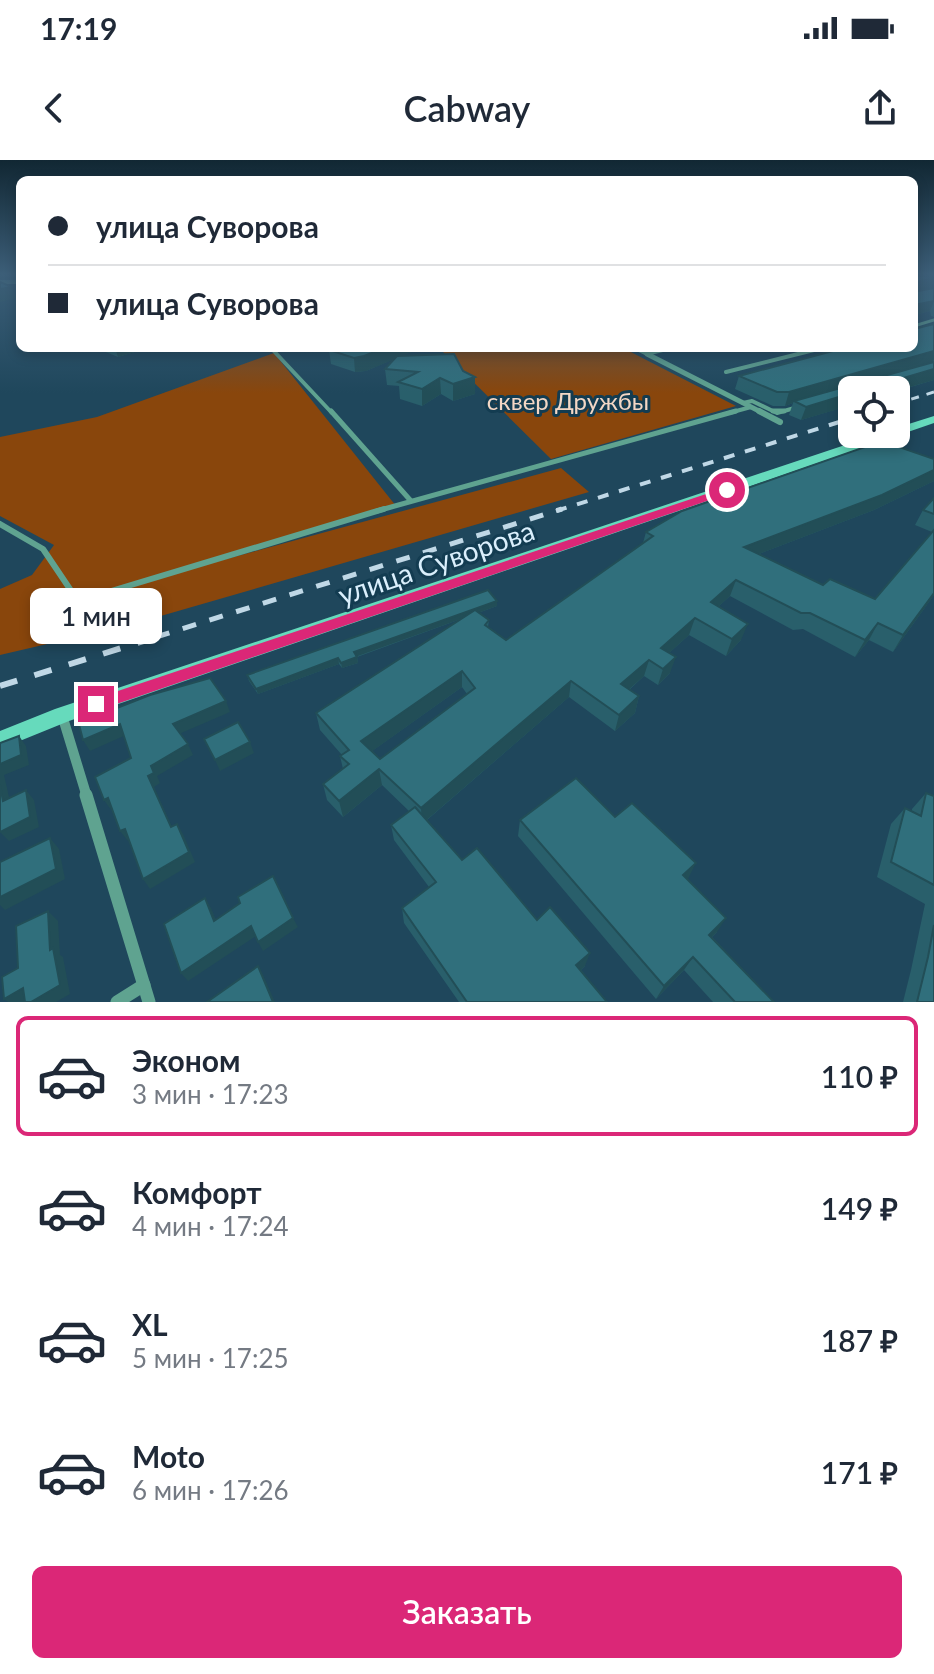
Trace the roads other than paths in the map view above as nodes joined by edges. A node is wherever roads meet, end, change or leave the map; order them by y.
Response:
1 (278, 352) edge
2 (643, 352) edge
3 (656, 352) edge
4 (799, 352) edge
5 (647, 354) junction
6 (726, 372) dead end
7 (743, 403) junction
8 (805, 405) edge
9 (751, 407) junction
10 (934, 419) edge
11 (780, 422) dead end
12 (910, 427) edge
13 (848, 448) edge
14 (411, 501) junction
15 (0, 524) edge
16 (62, 715) junction
17 (0, 740) edge
18 (144, 985) junction
19 (117, 1002) edge
20 (149, 1002) edge

1 - 14 lane
2 - 5 street
3 - 5 street
4 - 6 lane
5 - 7 street
7 - 8 lane
7 - 9 street
9 - 11 street
9 - 14 lane
10 - 12 main road
13 - 16 main road, улица Суворова
14 - 15 lane
16 - 17 main road, улица Суворова
16 - 18 street
18 - 19 street
18 - 20 street

